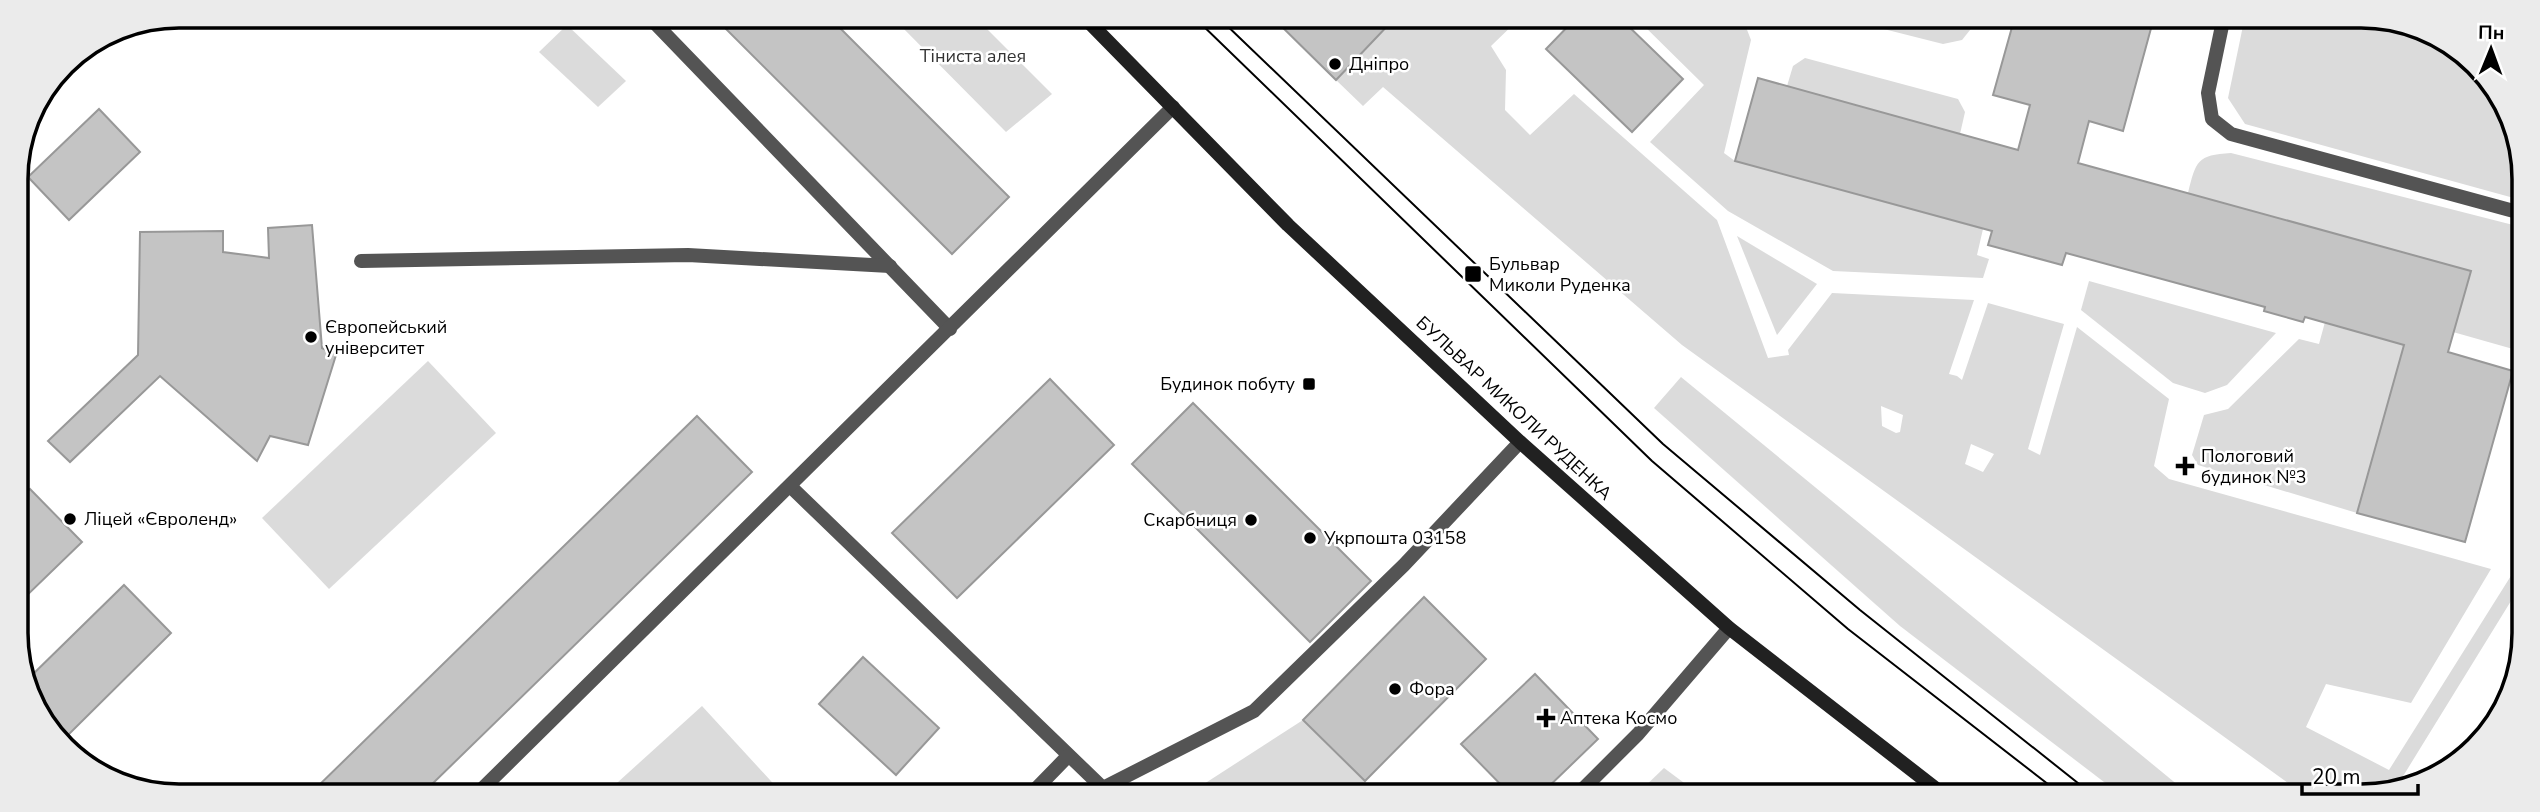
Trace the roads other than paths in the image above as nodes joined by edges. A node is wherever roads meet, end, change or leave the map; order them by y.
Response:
1 (660, 28) edge
2 (1095, 28) edge
3 (2222, 28) edge
4 (1173, 107) junction
5 (2512, 211) edge
6 (361, 261) dead end
7 (890, 266) junction
8 (950, 328) junction
9 (1520, 442) junction
10 (790, 486) junction
11 (1729, 628) junction
12 (1068, 756) junction
13 (487, 784) edge
14 (1041, 784) edge
15 (1098, 784) edge
16 (1118, 784) edge
17 (1588, 784) edge
18 (1930, 784) edge

1 - 7 lane
2 - 4 street, БУЛЬВАР МИКОЛИ РУДЕНКА
3 - 5 lane
4 - 8 lane
4 - 9 street, БУЛЬВАР МИКОЛИ РУДЕНКА
6 - 7 lane
7 - 8 lane
8 - 10 lane
9 - 11 street, БУЛЬВАР МИКОЛИ РУДЕНКА
9 - 16 lane
10 - 12 lane
10 - 13 lane
11 - 17 lane
11 - 18 street, БУЛЬВАР МИКОЛИ РУДЕНКА
12 - 14 lane
12 - 15 lane

